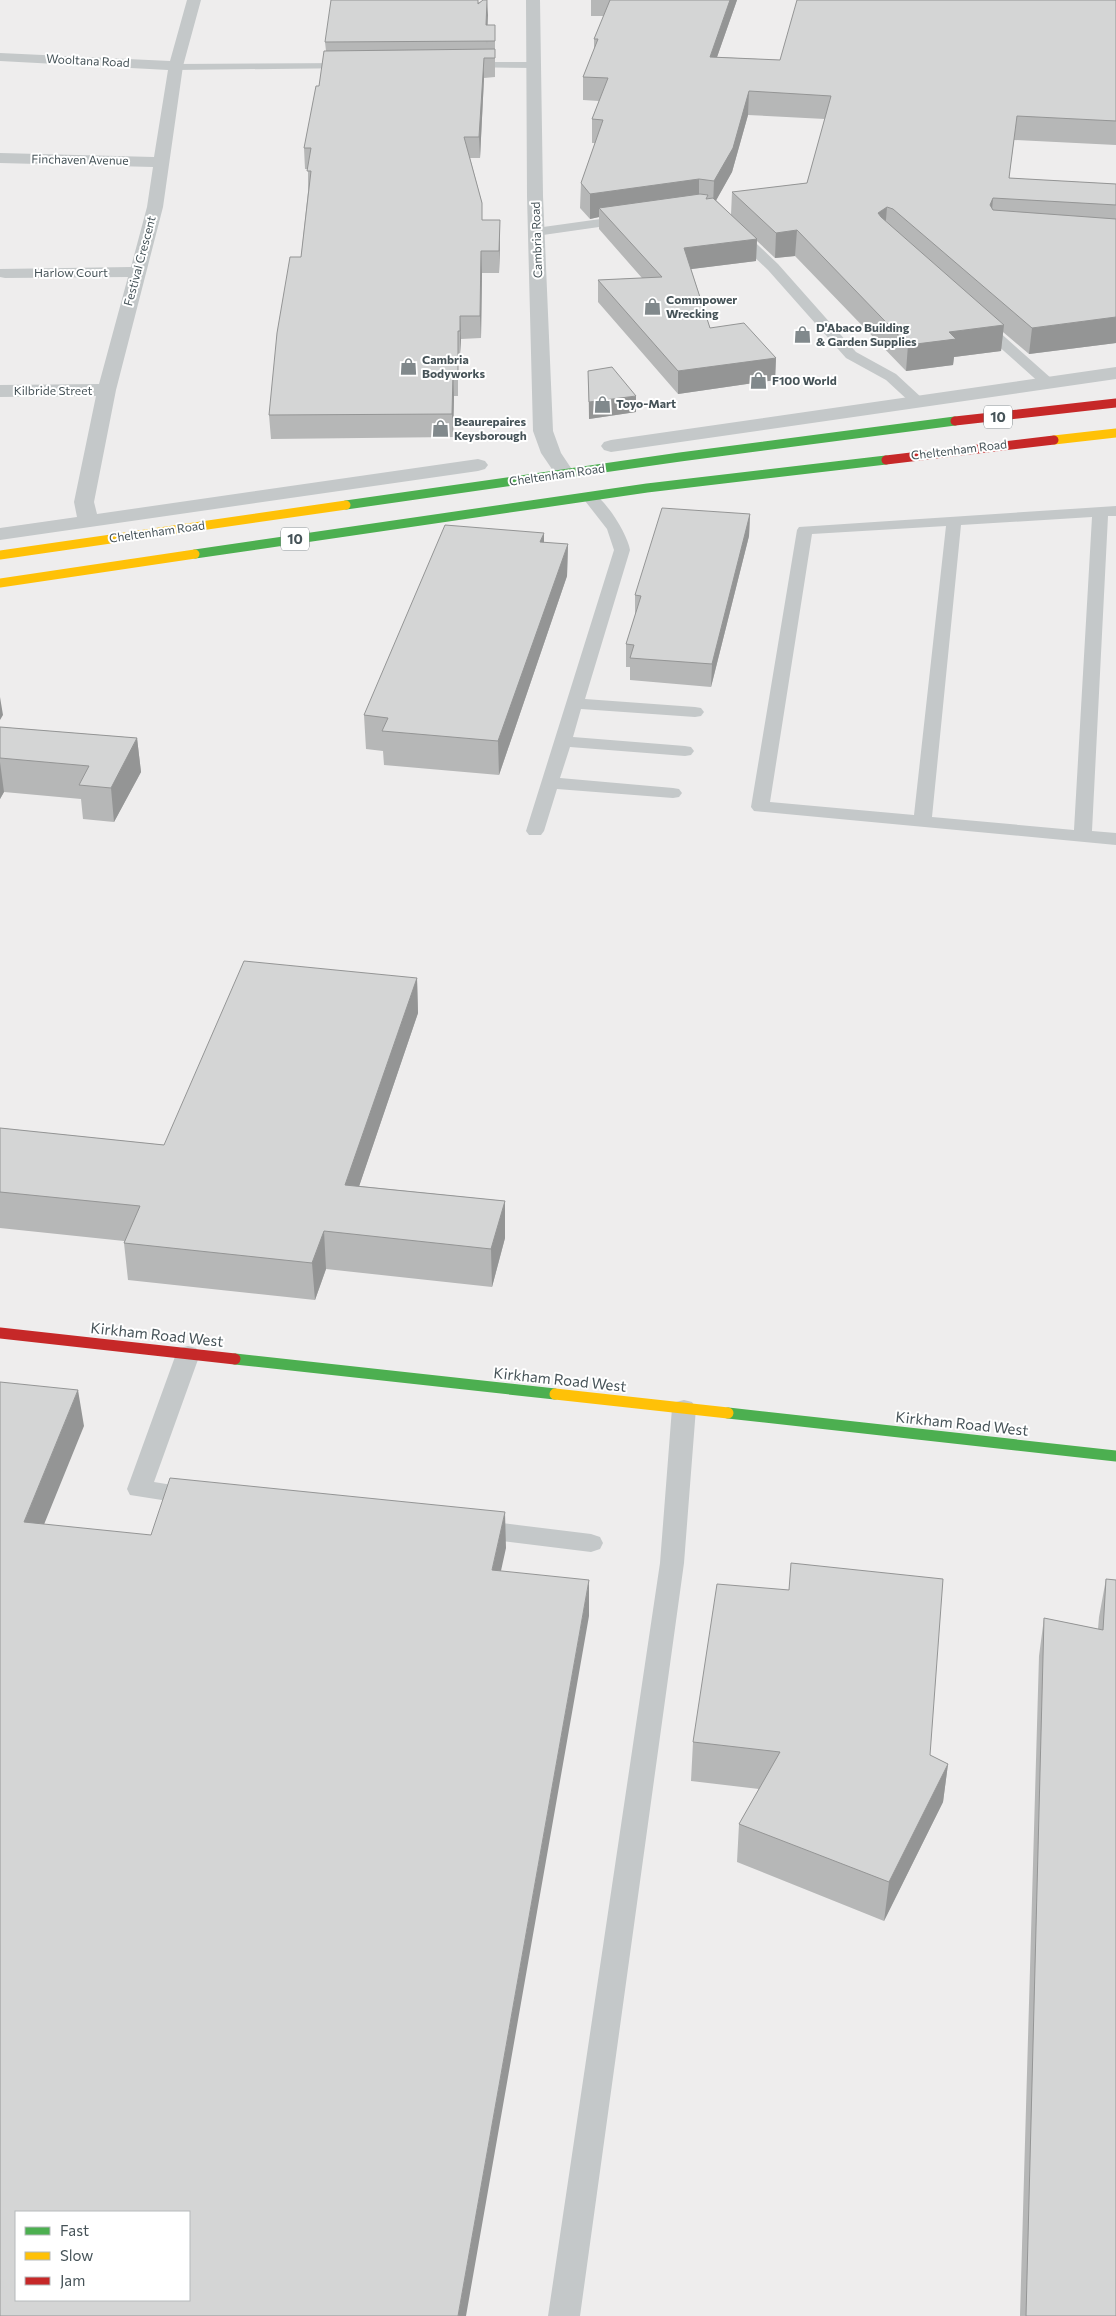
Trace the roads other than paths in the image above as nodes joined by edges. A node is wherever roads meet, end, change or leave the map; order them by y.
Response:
1 (194, 0) edge
2 (532, 0) edge
3 (0, 56) edge
4 (454, 65) edge
5 (534, 65) junction
6 (176, 66) junction
7 (365, 66) edge
8 (0, 158) edge
9 (160, 162) junction
10 (642, 217) edge
11 (730, 226) edge
12 (536, 232) junction
13 (138, 272) junction
14 (5, 273) dead end
15 (973, 316) edge
16 (1116, 373) edge
17 (1047, 382) junction
18 (107, 390) junction
19 (0, 391) edge
20 (917, 400) junction
21 (1116, 403) edge
22 (711, 431) junction
23 (1116, 433) edge
24 (611, 446) dead end
25 (680, 457) junction
26 (478, 465) dead end
27 (565, 474) junction
28 (347, 484) junction
29 (590, 497) junction
30 (393, 498) junction
31 (1108, 512) edge
32 (954, 520) junction
33 (88, 521) junction
34 (0, 534) edge
35 (0, 555) edge
36 (0, 583) edge
37 (574, 703) junction
38 (695, 712) dead end
39 (563, 741) junction
40 (685, 751) dead end
41 (550, 783) junction
42 (673, 793) dead end
43 (922, 821) junction
44 (535, 830) dead end
45 (1083, 836) junction
46 (1116, 838) edge
47 (0, 1333) edge
48 (188, 1354) junction
49 (684, 1408) junction
50 (1116, 1456) edge
51 (218, 1498) edge
52 (454, 1526) edge
53 (591, 1543) dead end
54 (564, 2316) edge

1 - 6 street, Festival Crescent
2 - 5 street, Cambria Road
3 - 6 street, Wooltana Road
4 - 5 lane
5 - 12 street, Cambria Road
6 - 7 lane
6 - 9 street, Festival Crescent
8 - 9 street, Finchaven Avenue
9 - 13 street, Festival Crescent
10 - 12 lane
11 - 20 lane
12 - 27 street, Cambria Road
13 - 14 street, Harlow Court
13 - 18 street, Festival Crescent
15 - 17 lane
16 - 17 street
17 - 20 street
18 - 19 street, Kilbride Street
18 - 33 street, Festival Crescent
20 - 22 street
21 - 25 main road, Cheltenham Road / 10
22 - 24 street
22 - 25 street
23 - 29 main road, Cheltenham Road / 10
25 - 27 main road, Cheltenham Road / 10
26 - 28 street, Cheltenham Road
27 - 29 main road
27 - 30 main road, Cheltenham Road / 10
28 - 30 street
28 - 33 street, Cheltenham Road
29 - 36 main road, Cheltenham Road / 10
29 - 37 lane
30 - 35 main road, Cheltenham Road / 10
31 - 32 lane
31 - 45 lane
32 - 43 lane
32 - 43 lane
33 - 34 street, Cheltenham Road
37 - 38 lane
37 - 39 lane
39 - 40 lane
39 - 41 lane
41 - 42 lane
41 - 44 lane
43 - 45 lane
45 - 46 lane
47 - 48 main road, Kirkham Road West
48 - 49 main road, Kirkham Road West
48 - 51 lane
49 - 50 main road, Kirkham Road West
49 - 54 lane
52 - 53 lane

